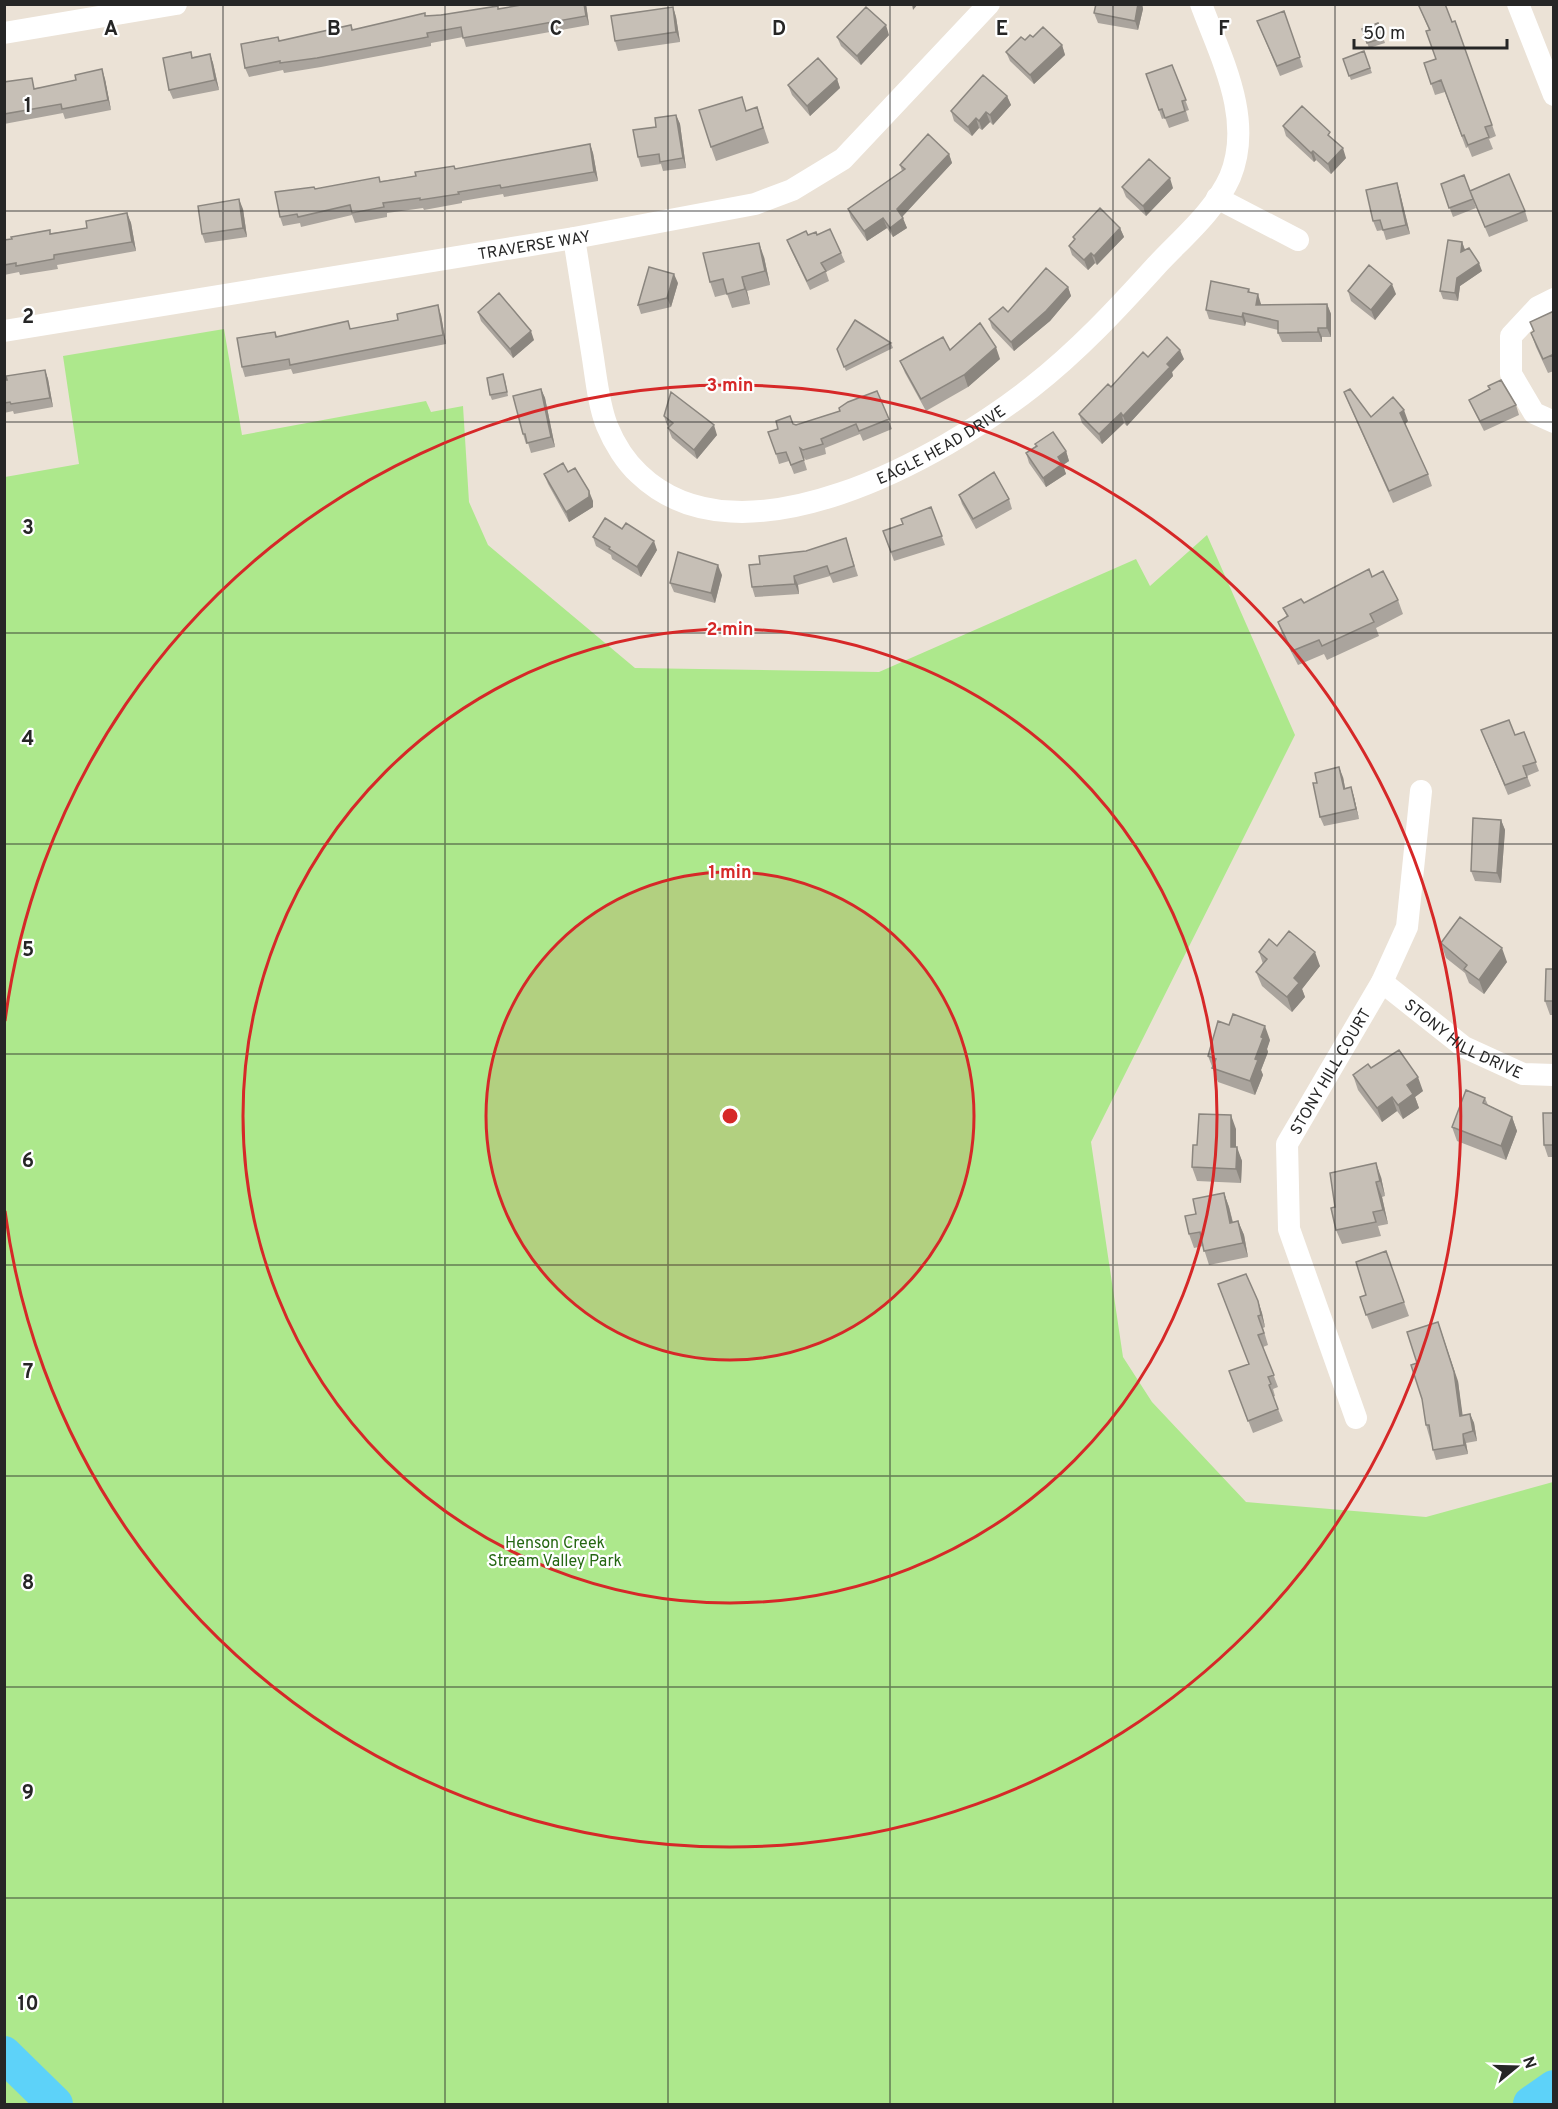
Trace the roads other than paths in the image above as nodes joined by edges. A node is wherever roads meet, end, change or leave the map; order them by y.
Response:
1 (176, 4) edge
2 (989, 4) edge
3 (1201, 4) edge
4 (1518, 4) edge
5 (4, 33) edge
6 (1554, 95) edge
7 (1217, 198) junction
8 (574, 238) junction
9 (1298, 240) dead end
10 (1554, 299) edge
11 (4, 331) edge
12 (1554, 422) edge
13 (1421, 790) dead end
14 (1382, 982) junction
15 (1554, 1075) edge
16 (1356, 1418) dead end

1 - 5 street
2 - 8 street, TRAVERSE WAY
3 - 7 street, EAGLE HEAD DRIVE
4 - 6 street
7 - 8 street, EAGLE HEAD DRIVE
7 - 9 street
8 - 11 street, TRAVERSE WAY
10 - 12 street
13 - 14 street, STONY HILL COURT
14 - 15 street, STONY HILL DRIVE
14 - 16 street, STONY HILL COURT

